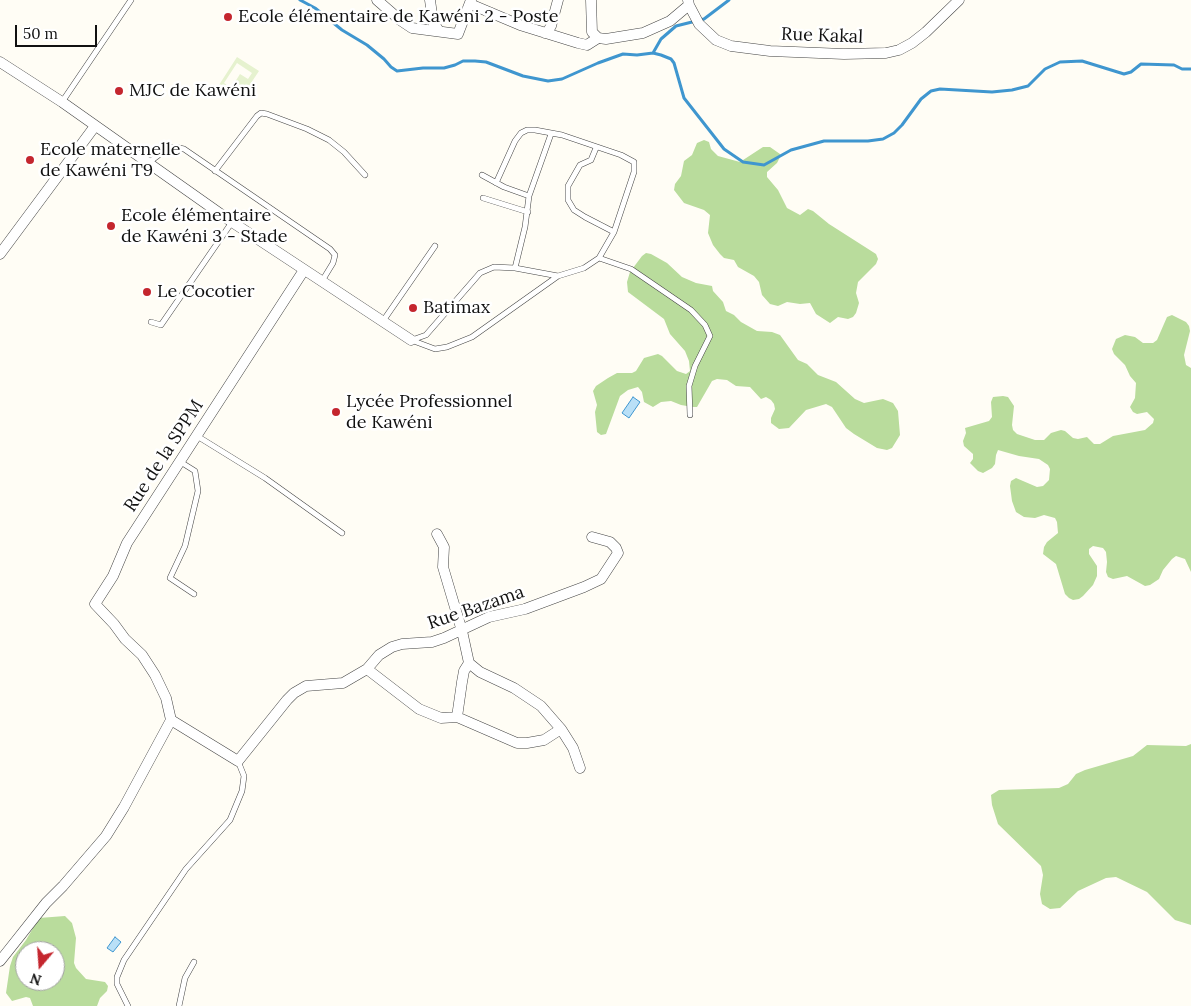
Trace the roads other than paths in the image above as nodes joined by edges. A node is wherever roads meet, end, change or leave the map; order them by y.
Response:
1 (131, 0) edge
2 (377, 0) edge
3 (430, 0) edge
4 (558, 0) edge
5 (591, 0) edge
6 (959, 0) edge
7 (471, 2) edge
8 (689, 2) edge
9 (439, 31) junction
10 (544, 33) junction
11 (598, 38) junction
12 (0, 62) edge
13 (62, 102) junction
14 (95, 126) junction
15 (551, 134) junction
16 (596, 148) junction
17 (148, 163) junction
18 (215, 171) junction
19 (365, 175) dead end
20 (482, 176) dead end
21 (496, 183) junction
22 (529, 196) junction
23 (483, 198) dead end
24 (528, 212) junction
25 (232, 222) junction
26 (614, 232) junction
27 (435, 246) dead end
28 (0, 254) edge
29 (600, 258) junction
30 (515, 268) junction
31 (304, 270) junction
32 (558, 276) junction
33 (321, 281) junction
34 (382, 321) junction
35 (150, 322) dead end
36 (411, 340) junction
37 (690, 415) dead end
38 (196, 435) junction
39 (179, 461) junction
40 (342, 533) dead end
41 (437, 534) dead end
42 (592, 537) dead end
43 (194, 594) dead end
44 (462, 631) junction
45 (469, 663) junction
46 (367, 669) junction
47 (457, 717) junction
48 (171, 720) junction
49 (561, 729) junction
50 (238, 761) junction
51 (580, 768) dead end
52 (0, 961) edge
53 (194, 962) dead end
54 (128, 1006) edge
55 (180, 1006) edge

1 - 13 lane
2 - 9 street
3 - 9 street
4 - 10 street
5 - 11 street
6 - 8 street, Rue Kakal
7 - 9 street
7 - 10 street
8 - 11 street
10 - 11 street
12 - 13 street
13 - 14 street
14 - 17 street
14 - 28 street
15 - 16 lane
15 - 21 lane
15 - 22 lane
16 - 26 lane
16 - 26 lane
17 - 18 lane
17 - 25 street
18 - 19 lane
18 - 33 lane
20 - 21 lane
21 - 22 lane
22 - 24 lane
23 - 24 lane
24 - 30 lane
25 - 31 street
25 - 35 lane
26 - 29 lane
27 - 34 lane
29 - 32 lane
29 - 37 lane
30 - 32 lane
30 - 36 lane
31 - 33 street
31 - 38 street, Rue de la SPPM
32 - 36 lane
33 - 34 street
34 - 36 street
38 - 39 street, Rue de la SPPM
38 - 40 lane
39 - 43 lane
39 - 48 street, Rue de la SPPM
41 - 44 street
42 - 44 street, Rue Bazama
44 - 45 street
44 - 46 street, Rue Bazama
45 - 47 street
45 - 49 street
46 - 47 street
46 - 50 street, Rue Bazama
47 - 49 street
48 - 50 street
48 - 52 street
49 - 51 street
50 - 54 lane
53 - 55 lane

